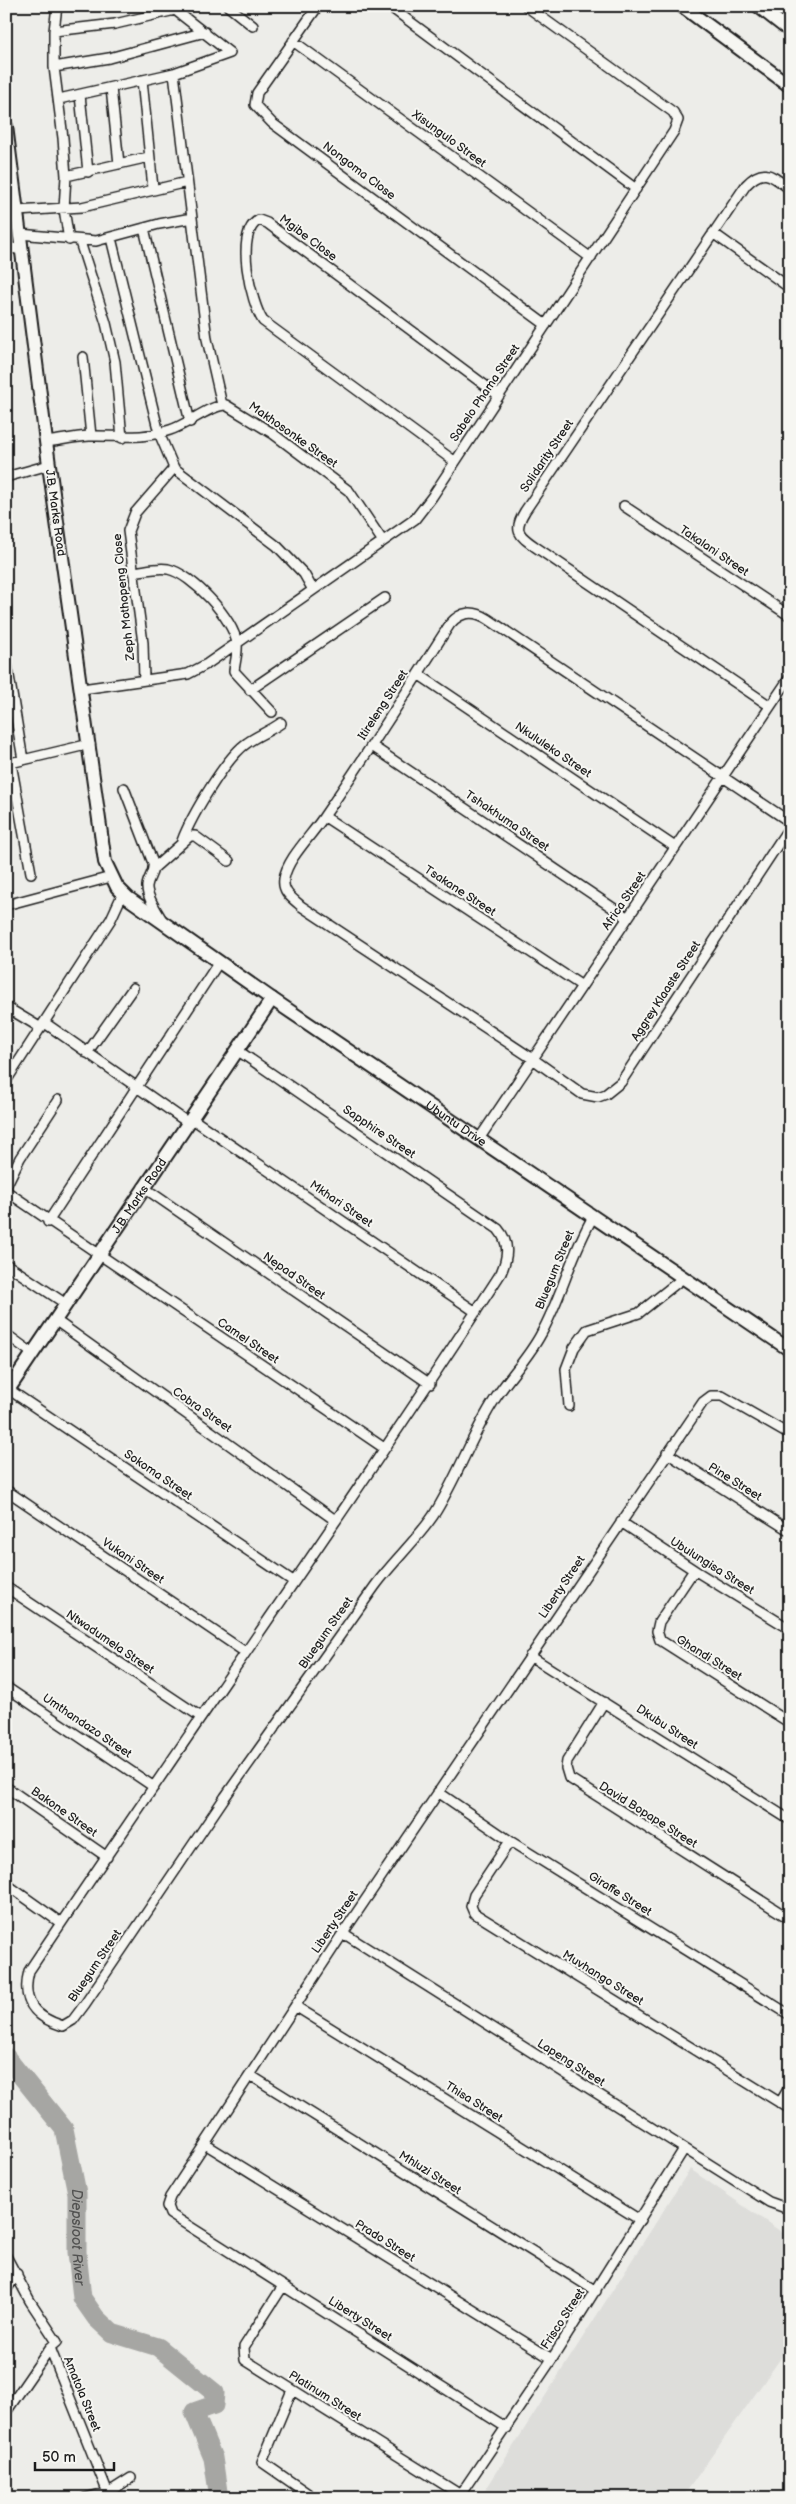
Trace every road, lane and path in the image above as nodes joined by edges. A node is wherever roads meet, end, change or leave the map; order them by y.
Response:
1 (57, 6) edge
2 (228, 6) edge
3 (318, 6) edge
4 (389, 6) edge
5 (526, 6) edge
6 (682, 6) edge
7 (758, 6) edge
8 (173, 8) edge
9 (253, 26) dead end
10 (54, 31) junction
11 (790, 31) edge
12 (205, 32) junction
13 (292, 41) junction
14 (54, 66) junction
15 (174, 73) junction
16 (142, 80) junction
17 (790, 86) edge
18 (111, 88) junction
19 (80, 95) junction
20 (59, 99) junction
21 (6, 126) edge
22 (149, 157) junction
23 (119, 164) junction
24 (88, 172) junction
25 (66, 176) junction
26 (187, 182) junction
27 (154, 188) junction
28 (636, 189) junction
29 (790, 189) edge
30 (64, 209) junction
31 (17, 211) junction
32 (192, 218) junction
33 (144, 228) junction
34 (713, 233) junction
35 (20, 234) junction
36 (111, 238) junction
37 (69, 240) junction
38 (80, 242) junction
39 (6, 247) edge
40 (22, 250) junction
41 (591, 258) junction
42 (790, 288) edge
43 (546, 325) junction
44 (83, 357) dead end
45 (498, 395) junction
46 (222, 405) junction
47 (190, 422) junction
48 (159, 433) junction
49 (91, 436) junction
50 (122, 438) junction
51 (47, 442) junction
52 (454, 461) junction
53 (49, 465) junction
54 (174, 468) junction
55 (6, 477) edge
56 (624, 506) dead end
57 (382, 540) junction
58 (133, 572) junction
59 (313, 590) junction
60 (385, 598) dead end
61 (790, 616) edge
62 (237, 643) junction
63 (6, 658) edge
64 (418, 674) junction
65 (790, 677) edge
66 (144, 680) junction
67 (82, 689) junction
68 (250, 690) junction
69 (10, 705) edge
70 (770, 706) junction
71 (272, 712) dead end
72 (281, 724) dead end
73 (90, 744) junction
74 (372, 746) junction
75 (23, 760) junction
76 (8, 764) edge
77 (723, 777) junction
78 (124, 788) dead end
79 (324, 817) junction
80 (790, 822) edge
81 (790, 826) edge
82 (182, 841) junction
83 (675, 847) junction
84 (229, 861) dead end
85 (154, 868) junction
86 (30, 873) dead end
87 (111, 877) junction
88 (123, 893) junction
89 (6, 905) edge
90 (628, 918) junction
91 (163, 922) junction
92 (219, 962) junction
93 (582, 986) junction
94 (133, 988) dead end
95 (272, 999) junction
96 (6, 1006) edge
97 (43, 1026) junction
98 (237, 1050) junction
99 (88, 1053) junction
100 (533, 1059) junction
101 (6, 1081) edge
102 (136, 1087) junction
103 (58, 1100) dead end
104 (189, 1120) junction
105 (479, 1139) junction
106 (6, 1186) edge
107 (143, 1187) junction
108 (6, 1191) edge
109 (593, 1217) junction
110 (48, 1222) junction
111 (504, 1237) joint
112 (98, 1254) junction
113 (6, 1264) edge
114 (683, 1278) junction
115 (66, 1304) junction
116 (476, 1312) junction
117 (55, 1320) junction
118 (6, 1334) edge
119 (790, 1350) edge
120 (32, 1353) junction
121 (430, 1384) junction
122 (7, 1391) edge
123 (569, 1406) dead end
124 (790, 1435) edge
125 (384, 1448) junction
126 (667, 1453) junction
127 (6, 1490) edge
128 (335, 1520) junction
129 (621, 1522) junction
130 (790, 1531) edge
131 (694, 1570) junction
132 (293, 1581) junction
133 (6, 1587) edge
134 (790, 1630) edge
135 (245, 1652) junction
136 (530, 1656) junction
137 (6, 1686) edge
138 (604, 1702) junction
139 (201, 1717) junction
140 (790, 1723) edge
141 (6, 1787) edge
142 (154, 1787) junction
143 (438, 1792) junction
144 (790, 1820) edge
145 (510, 1841) junction
146 (107, 1857) junction
147 (6, 1884) edge
148 (790, 1919) edge
149 (62, 1922) junction
150 (343, 1933) junction
151 (295, 2006) junction
152 (790, 2015) edge
153 (250, 2075) junction
154 (790, 2086) edge
155 (780, 2103) junction
156 (790, 2109) edge
157 (205, 2144) junction
158 (684, 2149) junction
159 (790, 2207) edge
160 (640, 2220) junction
161 (6, 2256) edge
162 (17, 2274) junction
163 (283, 2286) junction
164 (6, 2290) edge
165 (596, 2291) junction
166 (50, 2348) junction
167 (552, 2359) junction
168 (292, 2390) junction
169 (6, 2412) edge
170 (507, 2428) junction
171 (131, 2478) dead end
172 (109, 2495) edge
173 (461, 2497) edge
174 (85, 2498) edge
175 (314, 2498) edge

1 - 10 street
2 - 9 street
3 - 13 street, Nongoma Close
4 - 28 street
5 - 28 street, Sabelo Phama Street
6 - 17 street
7 - 11 street
8 - 10 street
8 - 12 street
10 - 14 street
12 - 14 street
12 - 15 street
13 - 41 street, Xisungulo Street
13 - 43 street, Nongoma Close
14 - 20 street
15 - 16 street
15 - 26 street
16 - 18 street
16 - 22 street
18 - 19 street
18 - 23 street
19 - 20 street
19 - 24 street
20 - 25 street
21 - 31 street, J.B. Marks Road
22 - 23 street
22 - 27 street
23 - 24 street
24 - 25 street
25 - 30 street
26 - 27 street
26 - 32 street
27 - 30 street
28 - 41 street, Sabelo Phama Street
29 - 34 street, Solidarity Street
30 - 31 street
30 - 37 street
31 - 35 street, J.B. Marks Road
32 - 33 street
32 - 46 street
33 - 36 street
33 - 47 street
34 - 42 street
34 - 70 street, Solidarity Street
35 - 37 street
35 - 40 street, J.B. Marks Road
36 - 38 street
36 - 48 street
37 - 38 street
38 - 50 street
39 - 40 street
40 - 51 street, J.B. Marks Road
41 - 43 street, Sabelo Phama Street
43 - 45 street, Sabelo Phama Street
44 - 49 street
45 - 52 street, Sabelo Phama Street
45 - 52 street, Mgibe Close
46 - 47 street
46 - 57 street, Makhosonke Street
47 - 48 street
48 - 50 street
48 - 54 street
49 - 50 street
49 - 51 street
51 - 53 street, J.B. Marks Road
52 - 57 street, Sabelo Phama Street
53 - 55 street
53 - 67 street, J.B. Marks Road
54 - 58 street, Zeph Mothopeng Close
54 - 59 street
56 - 61 street, Takalani Street
57 - 59 street, Sabelo Phama Street
58 - 62 street
58 - 66 street, Zeph Mothopeng Close
59 - 62 street, Sabelo Phama Street
60 - 68 street
62 - 66 street, Sabelo Phama Street
62 - 68 street
63 - 69 street
64 - 74 street, Itireleng Street
64 - 77 street, Itireleng Street
64 - 83 street, Nkululeko Street
65 - 70 street, Africa Street
66 - 67 street, Sabelo Phama Street
67 - 73 street, J.B. Marks Road
68 - 71 street
69 - 75 street
70 - 77 street, Africa Street
72 - 82 street
73 - 75 street
73 - 87 street, J.B. Marks Road
74 - 79 street, Itireleng Street
74 - 90 street, Tshakhuma Street
75 - 76 street
76 - 86 street
77 - 80 street, Itireleng Street
77 - 83 street, Africa Street
78 - 85 street
79 - 93 street, Tsakane Street
79 - 100 street, Itireleng Street
81 - 100 street, Aggrey Klaaste Street
82 - 84 street
82 - 85 street
83 - 90 street, Africa Street
85 - 91 street
87 - 88 street, J.B. Marks Road
87 - 89 street
88 - 91 street, Ubuntu Drive
88 - 97 street
90 - 93 street, Africa Street
91 - 92 street, Ubuntu Drive
92 - 95 street, Ubuntu Drive
92 - 102 street
93 - 100 street, Africa Street
94 - 99 street
95 - 98 street, J.B. Marks Road
95 - 105 street, Ubuntu Drive
96 - 97 street, Mkhari Street
97 - 99 street, Mkhari Street
97 - 101 street
98 - 104 street, J.B. Marks Road
98 - 111 street, Sapphire Street
99 - 102 street, Mkhari Street
100 - 105 street, Africa Street
102 - 104 street, Mkhari Street
102 - 110 street
103 - 106 street
104 - 107 street, J.B. Marks Road
104 - 116 street, Mkhari Street
105 - 109 street, Ubuntu Drive
107 - 112 street, J.B. Marks Road
107 - 121 street, Nepad Street
108 - 110 street, Camel Street
109 - 114 street, Ubuntu Drive
109 - 149 street, Bluegum Street
110 - 112 street, Camel Street
111 - 116 street, Bluegum Street
112 - 115 street, J.B. Marks Road
112 - 125 street, Camel Street
113 - 115 street
114 - 119 street, Ubuntu Drive
114 - 123 street
115 - 117 street, J.B. Marks Road
116 - 121 street, Bluegum Street
117 - 120 street, J.B. Marks Road
117 - 128 street, Cobra Street
118 - 120 street
120 - 122 street, J.B. Marks Road
121 - 125 street, Bluegum Street
122 - 132 street, Sokoma Street
124 - 126 street, Liberty Street
125 - 128 street, Bluegum Street
126 - 129 street, Liberty Street
126 - 130 street, Pine Street
127 - 135 street, Vukani Street
128 - 132 street, Bluegum Street
129 - 131 street, Ubulungisa Street
129 - 136 street, Liberty Street
131 - 134 street, Ubulungisa Street
131 - 140 street, Ghandi Street
132 - 135 street, Bluegum Street
133 - 139 street, Ntwadumela Street
135 - 139 street, Bluegum Street
136 - 138 street, Dkubu Street
136 - 143 street, Liberty Street
137 - 142 street, Umthandazo Street
138 - 144 street, Dkubu Street
138 - 148 street, David Bopape Street
139 - 142 street, Bluegum Street
141 - 146 street, Bakone Street
142 - 146 street, Bluegum Street
143 - 145 street, Giraffe Street
143 - 150 street, Liberty Street
145 - 152 street, Giraffe Street
145 - 155 street, Muvhango Street
146 - 149 street, Bluegum Street
147 - 149 street
150 - 151 street, Liberty Street
150 - 158 street, Lapeng Street
151 - 153 street, Liberty Street
151 - 160 street, Thisa Street
153 - 157 street, Liberty Street
153 - 165 street, Mhluzi Street
154 - 155 street
155 - 156 street, Muvhango Street
157 - 163 street, Liberty Street
157 - 167 street, Prado Street
158 - 159 street, Lapeng Street
158 - 160 street, Frisco Street
160 - 165 street, Frisco Street
161 - 162 street
162 - 164 street
162 - 166 street
163 - 168 street, Platinum Street
163 - 170 street, Liberty Street
165 - 167 street, Frisco Street
166 - 169 street, Amatola Street
166 - 172 street, Amatola Street
167 - 170 street, Frisco Street
168 - 173 street, Platinum Street
168 - 175 street
170 - 173 street, Frisco Street
171 - 172 street
172 - 174 street

